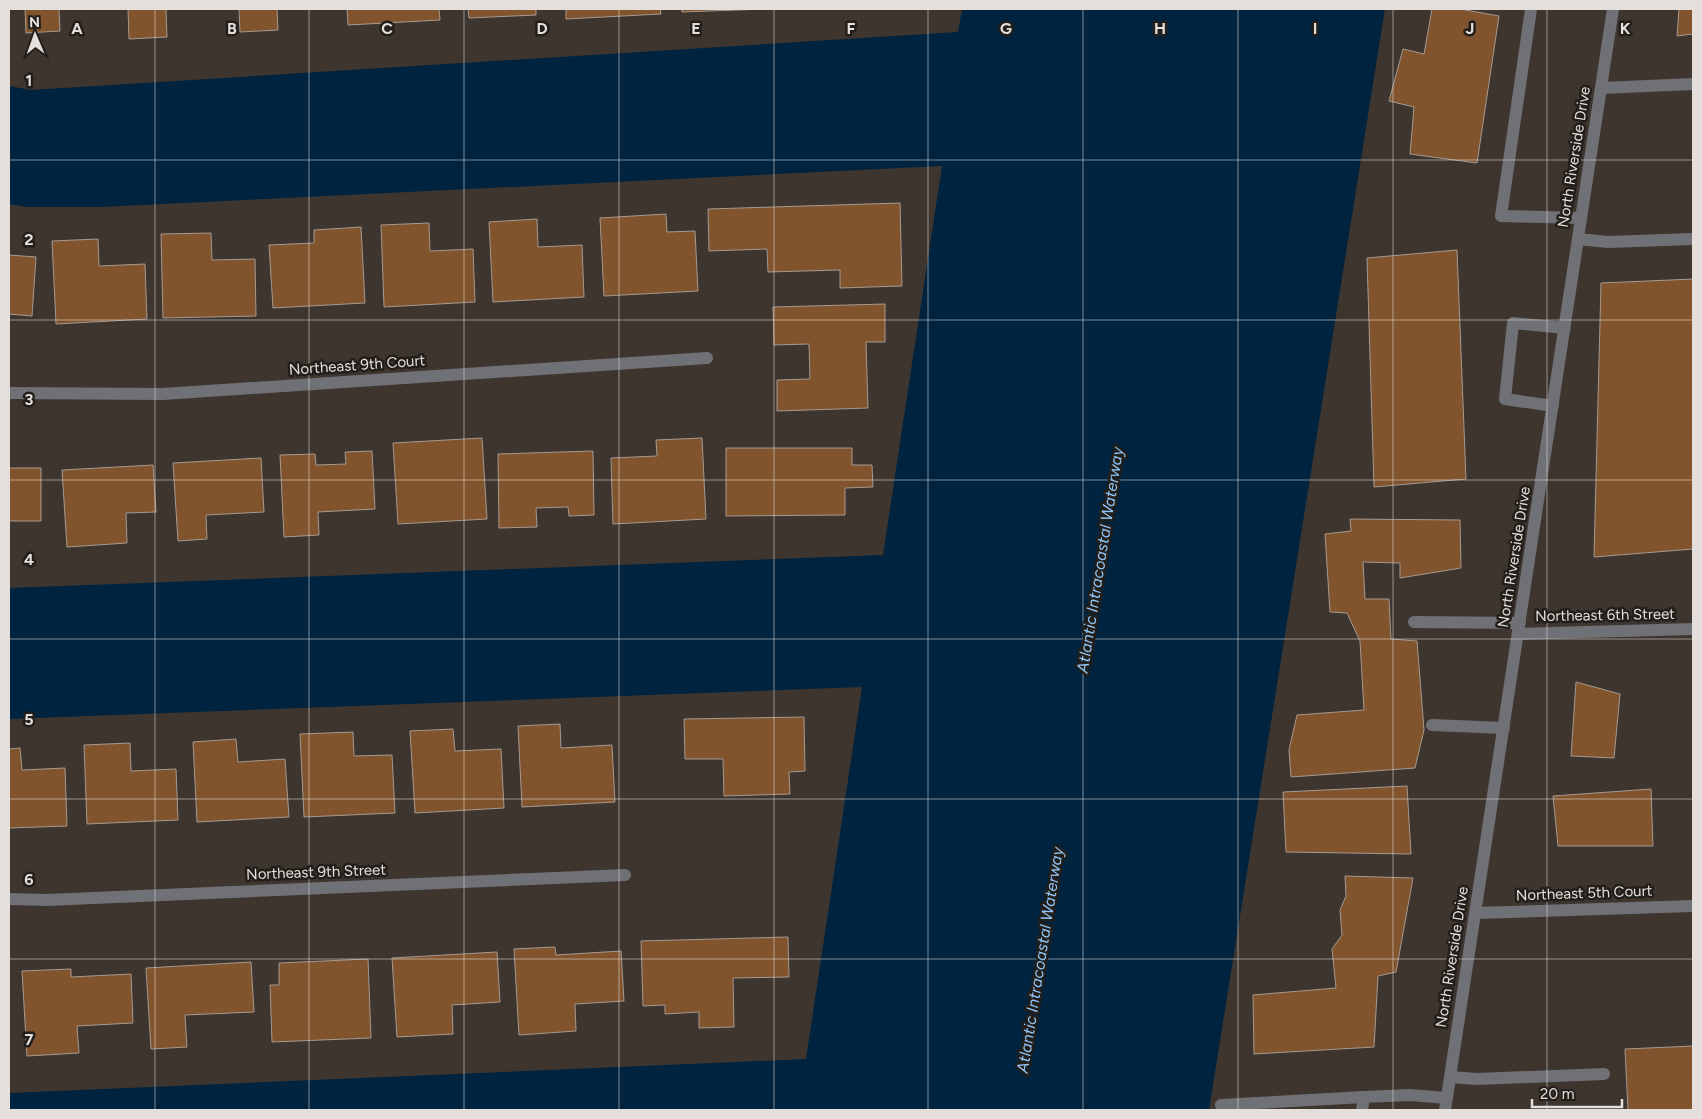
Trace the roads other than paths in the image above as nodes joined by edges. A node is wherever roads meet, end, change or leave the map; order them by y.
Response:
1 (1531, 9) edge
2 (1613, 9) edge
3 (1693, 84) edge
4 (1601, 88) junction
5 (1581, 218) junction
6 (1578, 239) junction
7 (1693, 239) edge
8 (1564, 328) junction
9 (708, 358) dead end
10 (9, 393) edge
11 (1553, 406) junction
12 (1414, 622) dead end
13 (1519, 628) junction
14 (1693, 629) edge
15 (1432, 725) dead end
16 (1504, 728) junction
17 (625, 875) dead end
18 (9, 900) edge
19 (1693, 906) edge
20 (1476, 913) junction
21 (1604, 1074) dead end
22 (1450, 1077) junction
23 (1364, 1097) junction
24 (1446, 1104) edge
25 (1221, 1105) dead end
26 (1362, 1110) edge

1 - 5 street
2 - 4 street, North Riverside Drive
3 - 4 street
4 - 5 street, North Riverside Drive
5 - 6 street, North Riverside Drive
6 - 7 street
6 - 8 street, North Riverside Drive
8 - 11 street, North Riverside Drive
8 - 11 street
9 - 10 street, Northeast 9th Court
11 - 13 street, North Riverside Drive
12 - 13 street, Northeast 6th Street
13 - 14 street, Northeast 6th Street
13 - 16 street, North Riverside Drive
15 - 16 street
16 - 20 street, North Riverside Drive
17 - 18 street, Northeast 9th Street
19 - 20 street, Northeast 5th Court
20 - 22 street, North Riverside Drive
21 - 22 street
22 - 24 street, North Riverside Drive
23 - 24 street
23 - 25 street
23 - 26 street

